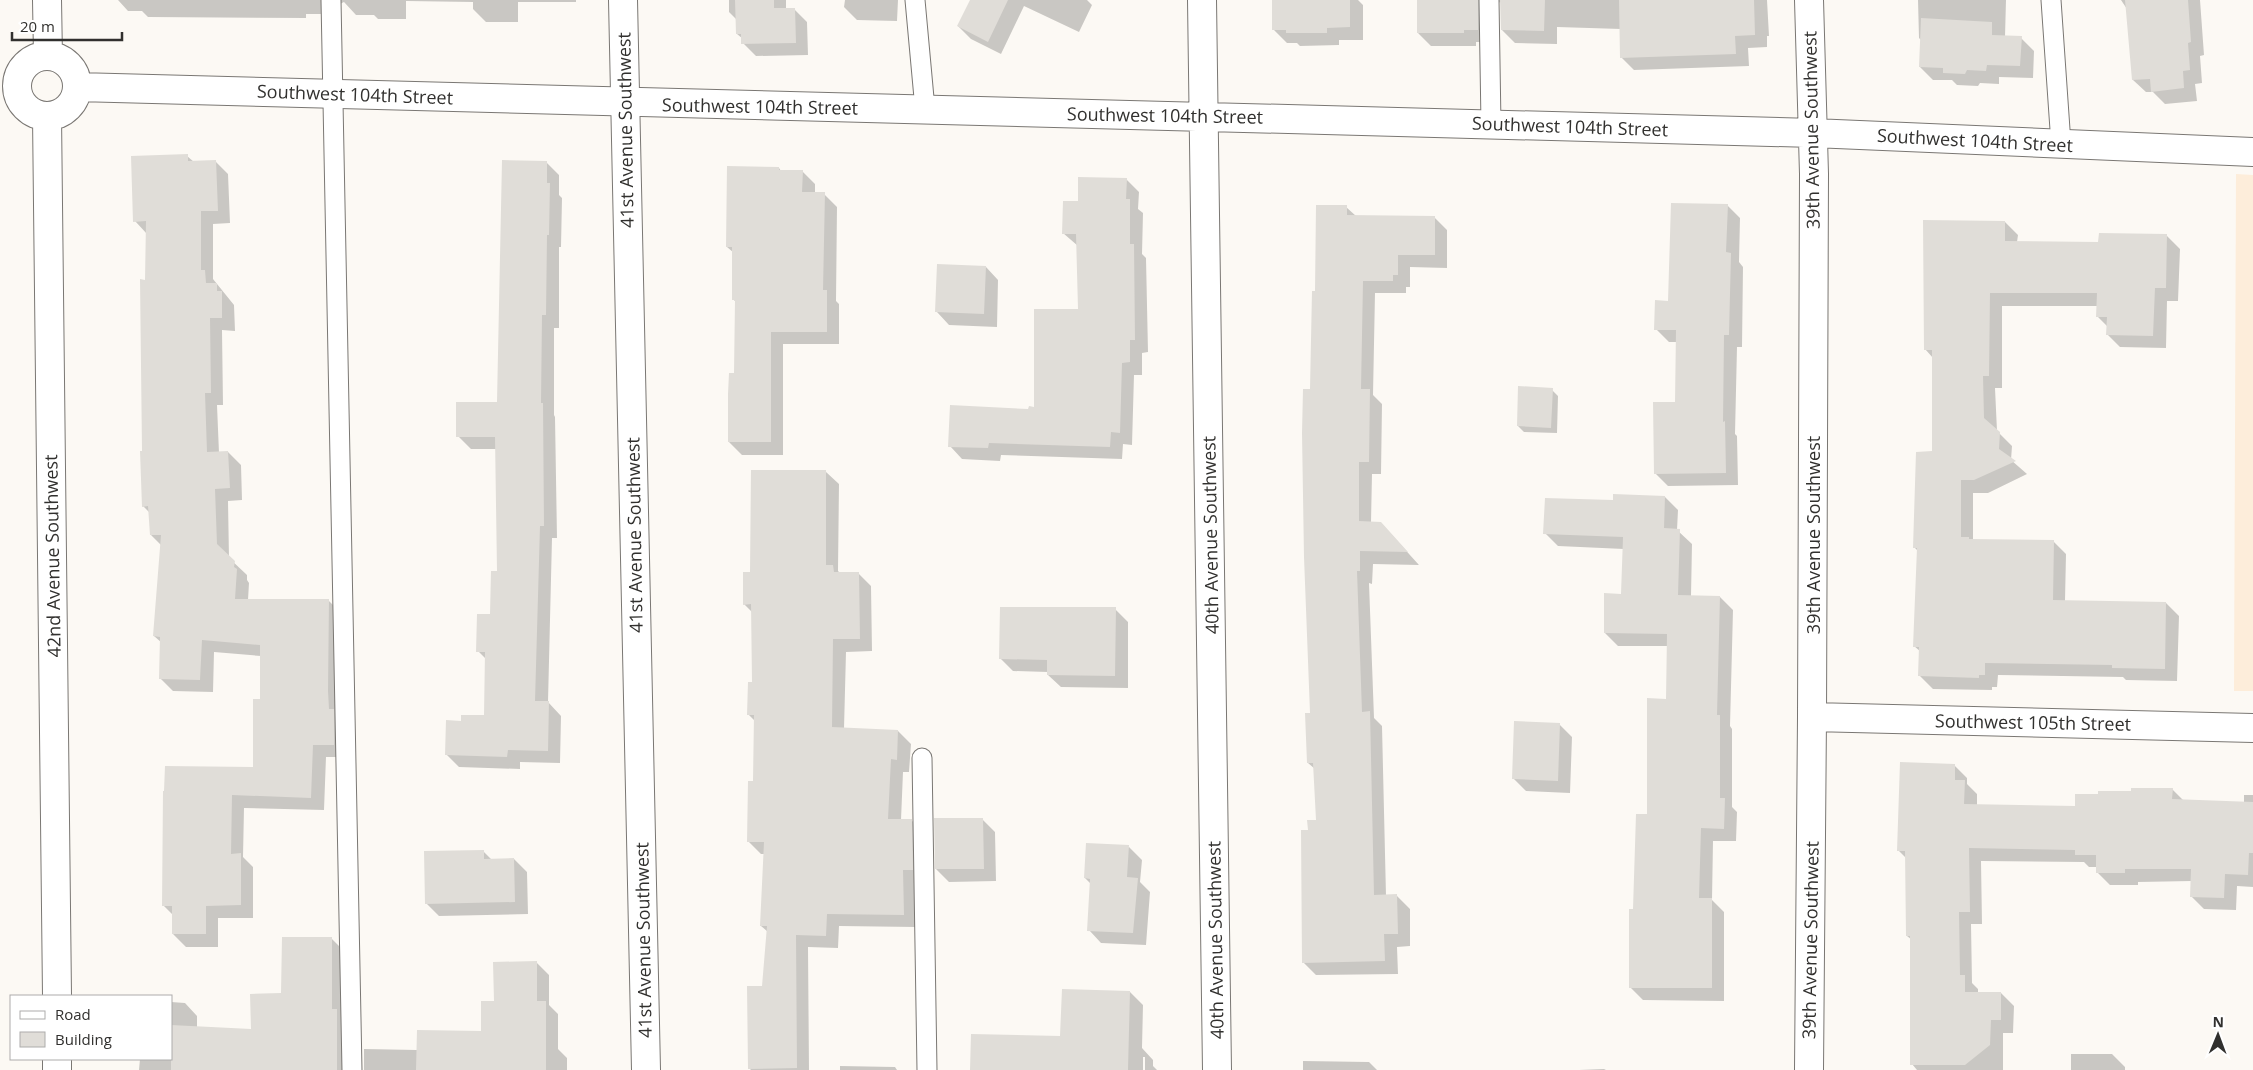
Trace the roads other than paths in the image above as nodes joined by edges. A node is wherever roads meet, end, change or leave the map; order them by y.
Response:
1 (46, 0) edge
2 (331, 0) edge
3 (623, 0) edge
4 (915, 0) edge
5 (1202, 0) edge
6 (1489, 0) edge
7 (1808, 0) edge
8 (2051, 0) edge
9 (48, 56) junction
10 (8, 82) edge
11 (77, 87) junction
12 (334, 93) junction
13 (624, 103) junction
14 (926, 110) junction
15 (47, 116) junction
16 (1204, 116) junction
17 (1491, 124) junction
18 (1814, 133) junction
19 (2061, 144) junction
20 (2253, 152) edge
21 (1812, 717) junction
22 (2253, 728) edge
23 (922, 758) dead end
24 (56, 995) edge
25 (352, 1070) edge
26 (646, 1070) edge
27 (927, 1070) edge
28 (1217, 1070) edge
29 (1809, 1070) edge

1 - 9 street
2 - 12 lane
3 - 13 street, 41st Avenue Southwest
4 - 14 lane
5 - 16 street, 40th Avenue Southwest
6 - 17 lane
7 - 18 street, 39th Avenue Southwest
8 - 19 lane
9 - 10 street
9 - 11 street
10 - 15 street
11 - 12 street, Southwest 104th Street
11 - 15 street
12 - 13 street, Southwest 104th Street
12 - 25 lane
13 - 14 street, Southwest 104th Street
13 - 26 street, 41st Avenue Southwest
14 - 16 street, Southwest 104th Street
15 - 24 street, 42nd Avenue Southwest
16 - 17 street, Southwest 104th Street
16 - 28 street, 40th Avenue Southwest
17 - 18 street, Southwest 104th Street
18 - 19 street, Southwest 104th Street
18 - 21 street, 39th Avenue Southwest
19 - 20 street, Southwest 104th Street
21 - 22 street, Southwest 105th Street
21 - 29 street, 39th Avenue Southwest
23 - 27 lane

